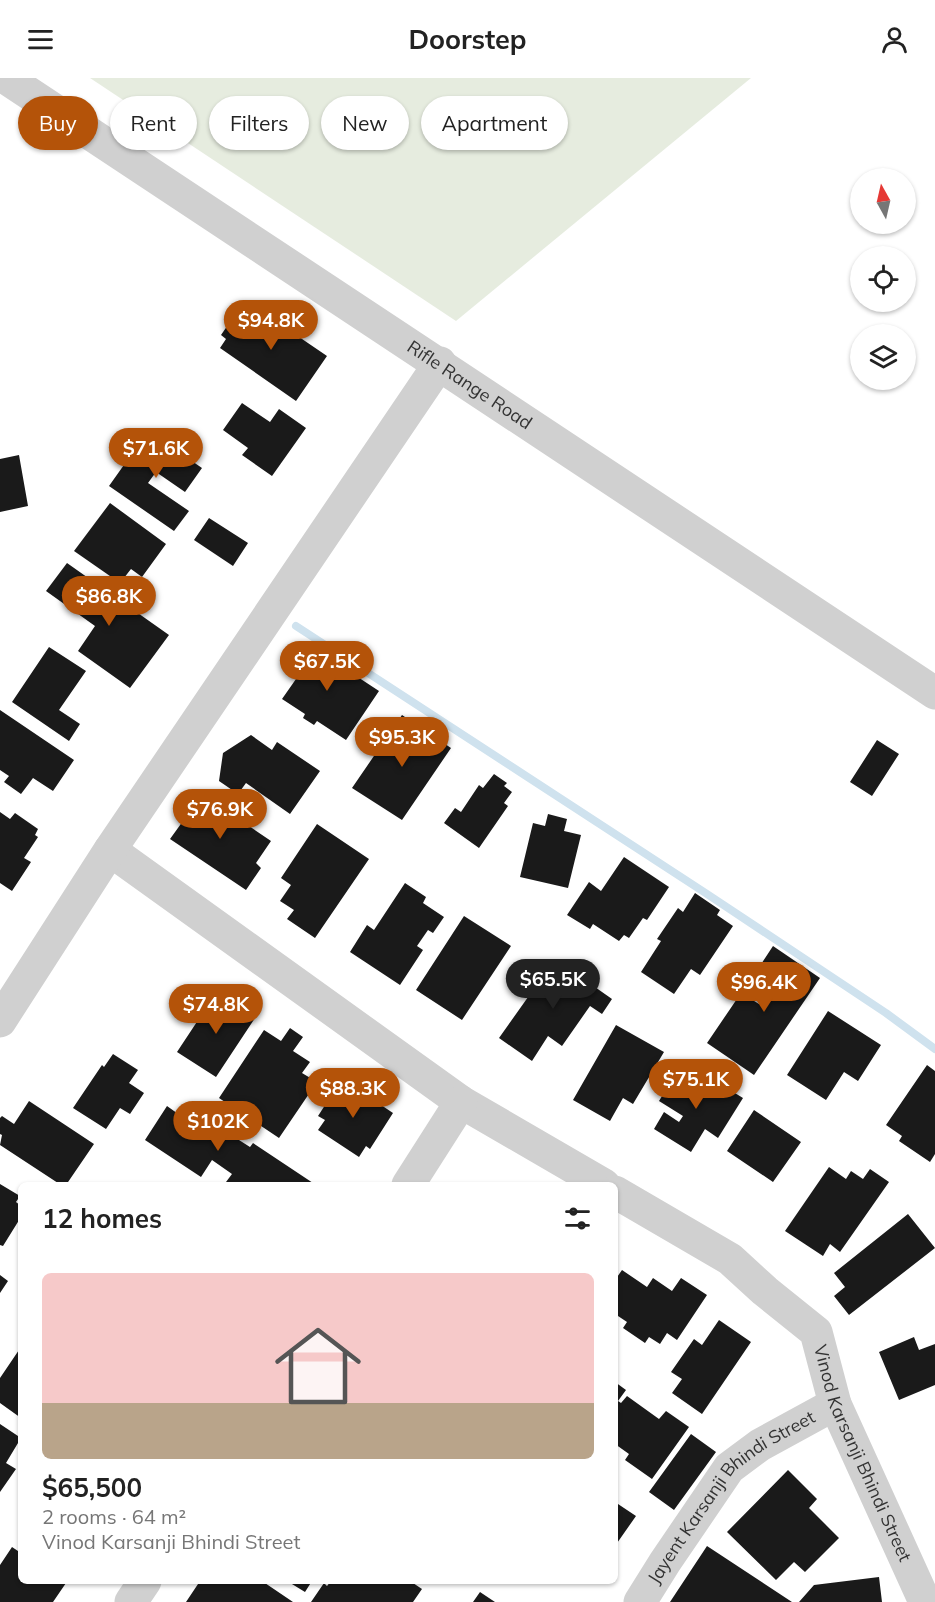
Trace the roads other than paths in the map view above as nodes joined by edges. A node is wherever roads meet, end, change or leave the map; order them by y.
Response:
1 (6, 78) edge
2 (440, 363) junction
3 (935, 693) edge
4 (110, 850) junction
5 (0, 1021) edge
6 (461, 1102) junction
7 (410, 1182) edge
8 (599, 1182) edge
9 (618, 1194) edge
10 (835, 1404) junction
11 (143, 1584) edge
12 (131, 1602) edge
13 (640, 1602) edge
14 (925, 1602) edge

1 - 2 street, Rifle Range Road
2 - 3 street, Rifle Range Road
2 - 4 street
4 - 5 street
4 - 6 street
6 - 7 street
6 - 8 street
9 - 10 street, Vinod Karsanji Bhindi Street
10 - 13 street, Jayent Karsanji Bhindi Street
10 - 14 street, Vinod Karsanji Bhindi Street
11 - 12 street

